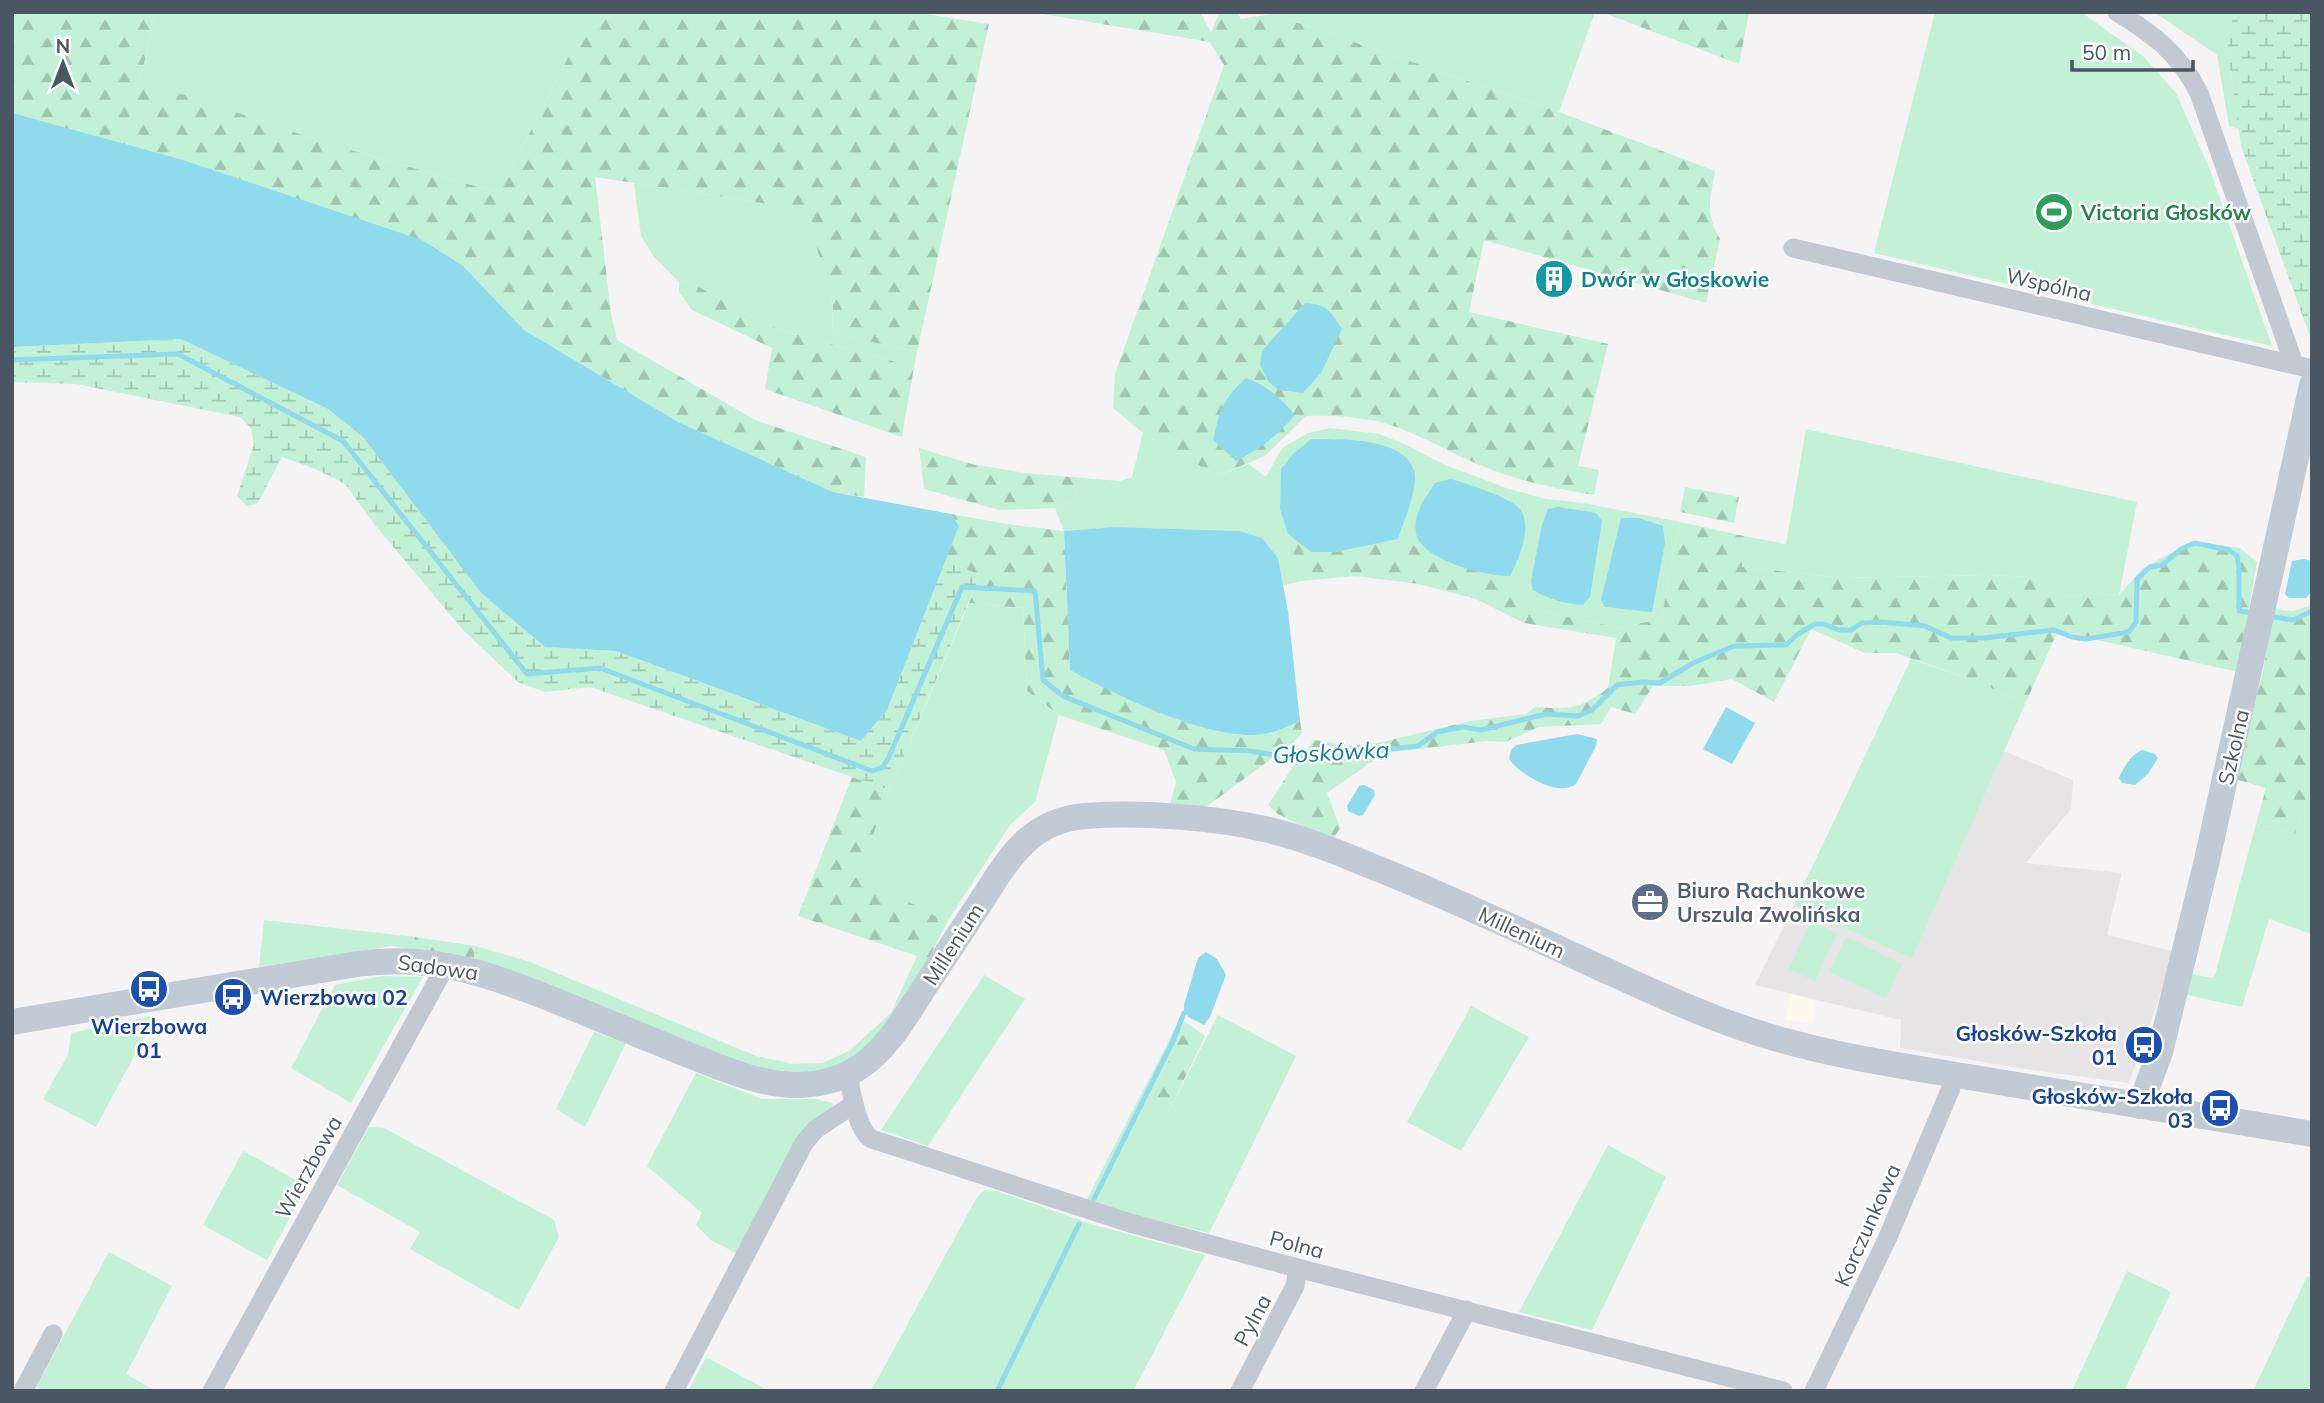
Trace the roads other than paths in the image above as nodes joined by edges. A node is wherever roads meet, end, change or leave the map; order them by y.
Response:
1 (2117, 12) edge
2 (1793, 248) dead end
3 (2303, 366) edge
4 (2312, 384) edge
5 (444, 965) junction
6 (12, 1022) edge
7 (848, 1075) junction
8 (1955, 1075) junction
9 (854, 1104) junction
10 (2140, 1106) junction
11 (2312, 1134) edge
12 (1298, 1268) junction
13 (1467, 1310) junction
14 (53, 1334) dead end
15 (23, 1391) edge
16 (212, 1391) edge
17 (674, 1391) edge
18 (1240, 1391) edge
19 (1424, 1391) edge
20 (1783, 1391) edge
21 (1814, 1391) edge

1 - 3 street
2 - 3 street, Wspólna
4 - 10 street, Szkolna
5 - 6 street, Sadowa
5 - 7 street, Sadowa
5 - 16 street, Wierzbowa
7 - 8 street, Millenium
7 - 9 street, Polna
8 - 10 street, Millenium
8 - 21 street, Korczunkowa
9 - 12 street, Polna
9 - 17 street
10 - 11 street, Millenium
12 - 13 street, Polna
12 - 18 street, Pylna
13 - 19 street
13 - 20 street, Polna
14 - 15 street

